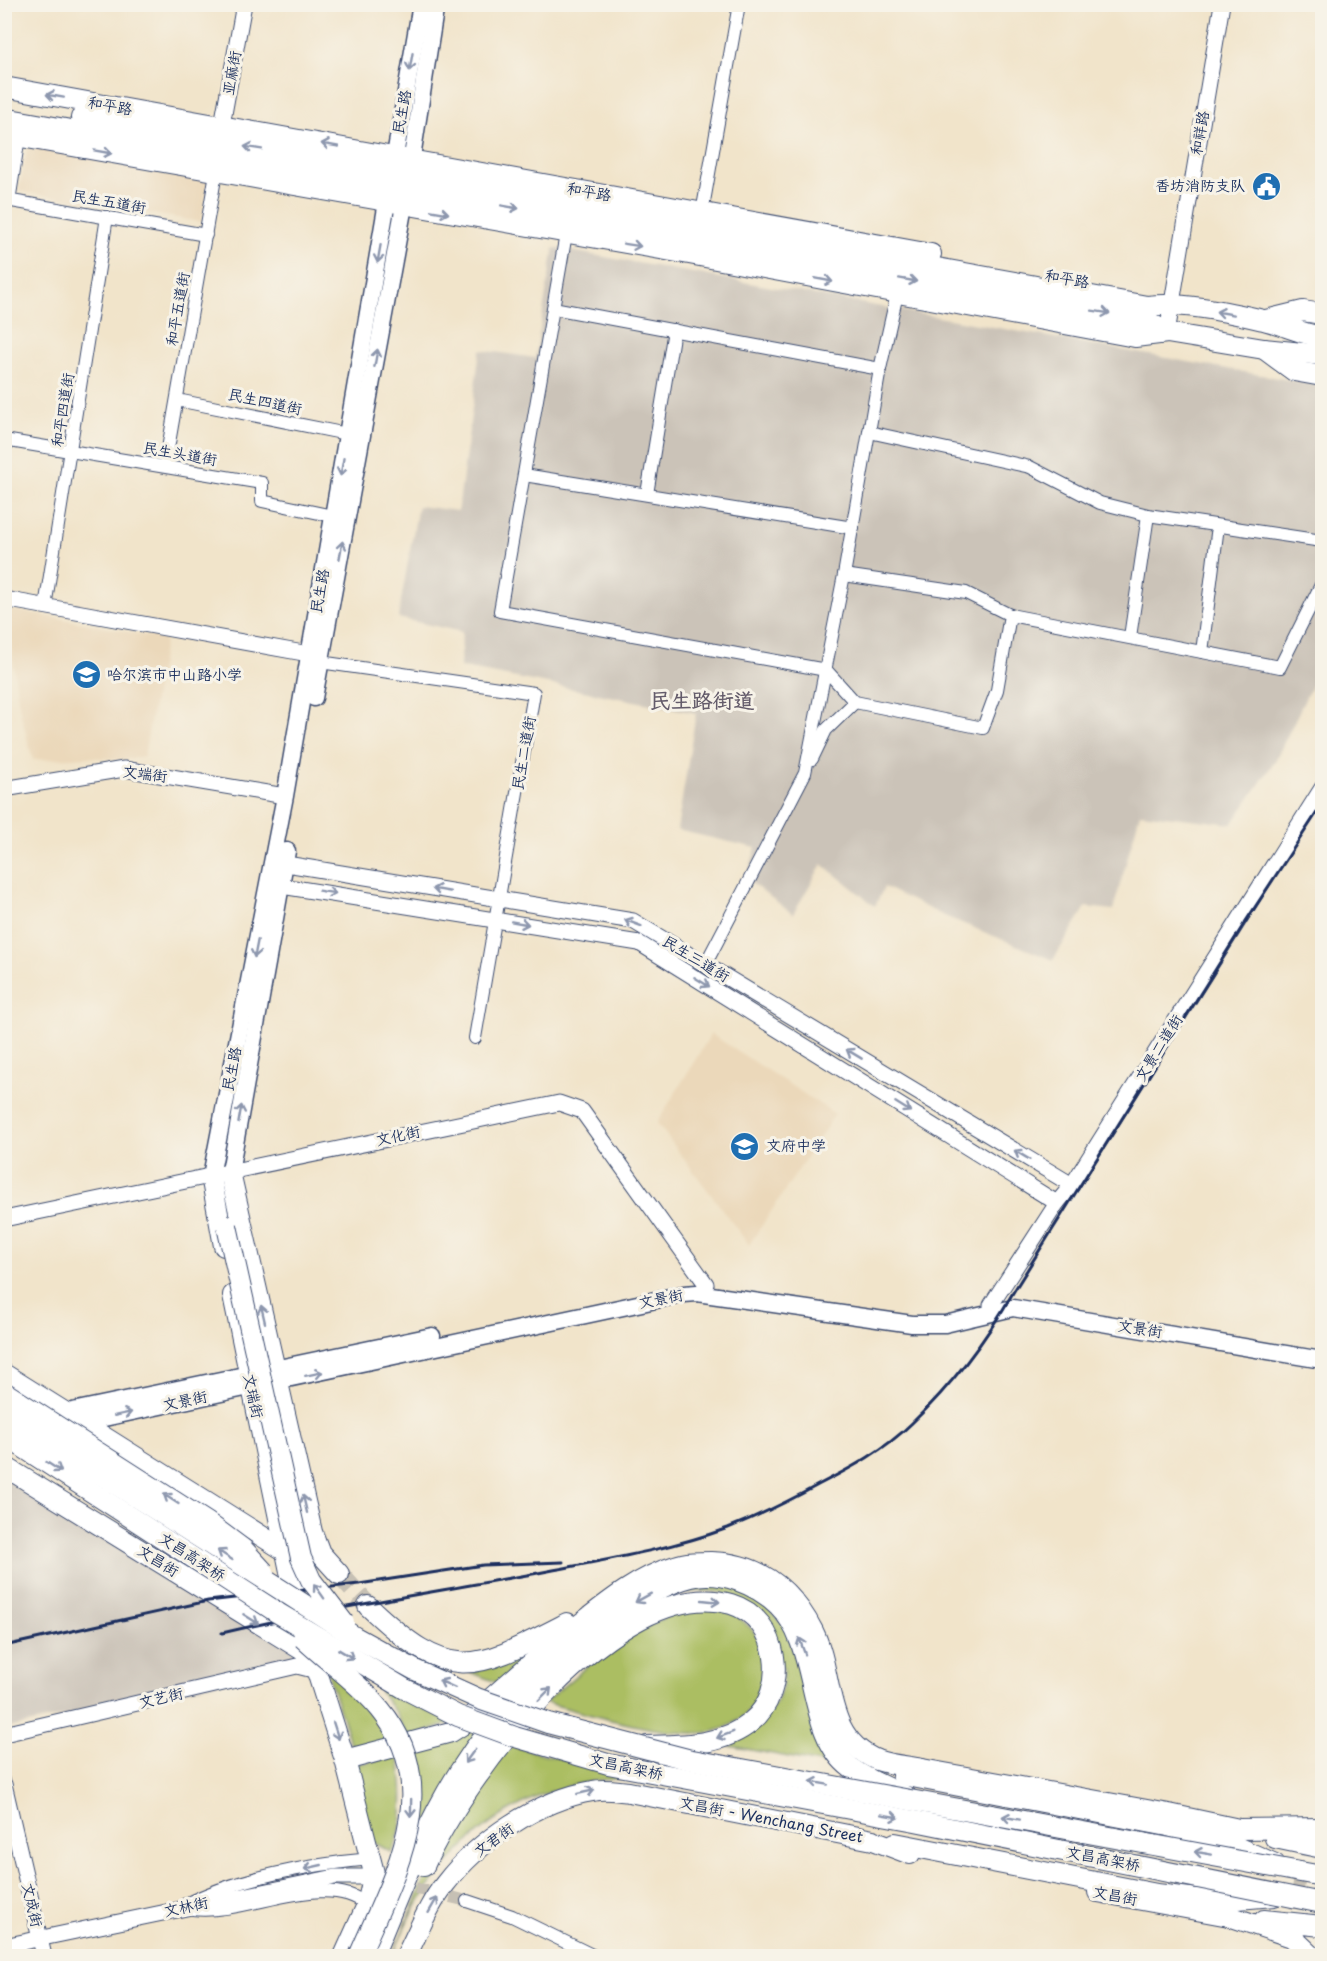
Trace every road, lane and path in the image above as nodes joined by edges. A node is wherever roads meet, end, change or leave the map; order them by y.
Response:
1 (244, 4) edge
2 (421, 4) edge
3 (436, 4) edge
4 (739, 4) edge
5 (1222, 4) edge
6 (4, 87) edge
7 (4, 104) edge
8 (4, 118) edge
9 (12, 136) edge
10 (219, 149) junction
11 (400, 180) junction
12 (5, 201) edge
13 (702, 213) junction
14 (107, 217) junction
15 (662, 228) junction
16 (566, 234) junction
17 (206, 235) junction
18 (732, 240) junction
19 (689, 254) junction
20 (897, 294) junction
21 (1171, 304) junction
22 (553, 308) junction
23 (1323, 314) edge
24 (1266, 321) junction
25 (1323, 327) edge
26 (674, 330) junction
27 (1167, 333) junction
28 (1323, 337) edge
29 (1264, 349) junction
30 (1323, 355) edge
31 (1323, 367) edge
32 (880, 369) junction
33 (1323, 376) edge
34 (177, 400) junction
35 (869, 432) junction
36 (348, 434) junction
37 (4, 440) edge
38 (72, 451) junction
39 (165, 466) junction
40 (524, 474) junction
41 (647, 494) junction
42 (1148, 515) junction
43 (333, 516) junction
44 (1218, 526) junction
45 (853, 528) junction
46 (1323, 541) edge
47 (844, 575) junction
48 (1323, 583) edge
49 (4, 599) edge
50 (45, 607) junction
51 (1010, 615) junction
52 (1130, 637) junction
53 (1202, 652) junction
54 (313, 659) junction
55 (826, 670) junction
56 (855, 702) junction
57 (805, 773) junction
58 (1323, 788) edge
59 (4, 789) edge
60 (285, 796) junction
61 (279, 863) junction
62 (275, 884) junction
63 (499, 900) junction
64 (495, 919) junction
65 (705, 965) junction
66 (475, 1038) dead end
67 (220, 1174) junction
68 (1072, 1185) junction
69 (1057, 1203) junction
70 (4, 1219) edge
71 (706, 1284) junction
72 (992, 1305) junction
73 (1323, 1349) edge
74 (1323, 1360) edge
75 (4, 1374) edge
76 (277, 1375) junction
77 (250, 1381) junction
78 (4, 1392) edge
79 (65, 1412) junction
80 (4, 1413) edge
81 (82, 1423) junction
82 (4, 1426) edge
83 (4, 1438) edge
84 (4, 1453) edge
85 (4, 1466) edge
86 (146, 1527) junction
87 (287, 1552) junction
88 (339, 1574) tunnel mouth
89 (280, 1589) junction
90 (612, 1599) junction
91 (368, 1606) tunnel mouth
92 (278, 1613) junction
93 (355, 1637) junction
94 (314, 1664) junction
95 (4, 1734) edge
96 (643, 1746) junction
97 (345, 1760) junction
98 (917, 1773) junction
99 (4, 1784) edge
100 (629, 1792) joint
101 (915, 1801) junction
102 (1323, 1828) edge
103 (1239, 1829) junction
104 (873, 1840) joint
105 (1323, 1848) edge
106 (910, 1850) junction
107 (370, 1868) junction
108 (1288, 1870) junction
109 (1323, 1876) edge
110 (1283, 1895) junction
111 (467, 1901) tunnel mouth
112 (1323, 1903) edge
113 (367, 1905) junction
114 (180, 1907) junction
115 (1229, 1916) junction
116 (1323, 1926) edge
117 (40, 1939) junction
118 (4, 1946) edge
119 (44, 1956) edge
120 (344, 1956) edge
121 (359, 1956) edge
122 (373, 1956) edge
123 (384, 1956) edge
124 (406, 1956) edge
125 (594, 1956) edge
126 (1312, 1956) edge

1 - 10 street, 亚麻街
2 -> 11 main road, 民生路
3 - 11 main road, 民生路
4 - 13 street
5 - 21 street, 和祥路
10 -> 6 main road, 和平路
7 - 10 main road, 和平路
8 - 10 main road, 和平路
9 -> 10 main road, 和平路
9 - 12 street
10 - 11 main road, 和平路
11 -> 10 main road, 和平路
10 - 17 street, 和平五道街
11 - 13 main road, 和平路
11 - 15 main road, 和平路
11 -> 16 main road, 和平路
11 -> 36 main road, 民生路
54 -> 11 main road, 民生路
12 - 14 street, 民生五道街
13 - 15 main road
13 - 18 main road
13 - 21 main road, 和平路
14 - 17 street, 民生五道街
14 - 38 street, 和平四道街
15 - 18 main road, 和平路
15 - 19 main road
16 -> 19 main road, 和平路
16 - 22 street
17 - 34 street, 和平五道街
18 - 19 main road
18 - 21 main road, 和平路
18 -> 27 main road, 和平路
19 -> 20 main road, 和平路
20 - 27 main road, 和平路
20 - 32 street
24 -> 21 main road, 和平路
21 - 27 street, 和祥路
22 - 26 street
22 - 40 street
23 - 24 main road
24 - 25 main road
24 - 28 main road, 和平路
26 - 32 street
26 - 41 street
27 - 29 main road, 和平路
29 - 30 main road, 和平路
29 - 31 main road
29 - 33 main road
32 - 35 street
34 - 36 street, 民生四道街
34 - 39 street, 和平五道街
35 - 42 street
35 - 45 street
36 -> 43 main road, 民生路
37 - 38 street, 民生头道街
38 - 39 street, 民生头道街
38 - 50 street, 和平四道街
39 - 43 street, 民生头道街
40 - 41 street
40 - 55 street
41 - 45 street
42 - 44 street
42 - 52 street
43 - 54 main road, 民生路
44 - 46 street
44 - 53 street
45 - 47 street
47 - 51 street
47 - 55 street
48 - 53 street
49 - 50 street, 民生二道街
50 - 54 street, 民生二道街
51 - 52 street
51 - 56 street
52 - 53 street
54 - 60 main road, 民生路
54 - 61 main road, 民生路
54 - 63 street, 民生二道街
55 - 56 street
55 - 57 street
56 - 57 street
57 - 65 street
58 - 68 street, 文景二道街
59 - 60 street, 文端街
60 - 61 main road, 民生路
61 - 62 main road, 民生路
63 -> 61 street, 民生三道街
62 -> 64 street, 民生三道街
62 - 67 main road, 民生路
63 - 64 street, 民生二道街
65 -> 63 street, 民生三道街
64 - 66 street, 民生二道街
64 -> 69 street, 民生三道街
68 -> 65 street, 民生三道街
67 - 70 street, 文化街
67 - 71 street, 文化街
76 -> 67 main road, 文瑞街
67 - 77 main road, 文瑞街
93 -> 67 main road, bridge
68 - 69 street, 文景二道街
69 - 72 street, 文景二道街
71 - 72 main road, 文景街
71 - 76 main road, 文景街
72 - 73 main road, 文景街
76 -> 74 main road, 文景街
75 - 79 main road
76 - 77 main road, 文景街
88 -> 76 main road, 文瑞街
77 - 79 main road, 文景街
81 -> 77 main road, 文景街
77 - 87 main road, 文瑞街
89 -> 78 main road, bridge
79 - 81 main road
79 - 82 main road, 文景街
89 -> 80 main road, 文昌高架桥, bridge
81 - 83 main road, 文景街
81 - 87 main road
83 -> 86 main road, 文昌高架桥, bridge
84 - 86 main road, bridge
85 -> 94 main road, 文昌街
86 - 92 main road, 文昌高架桥, bridge
87 - 94 main road, 文瑞街
89 - 93 main road, 文昌高架桥, bridge
90 - 91 main road
90 - 97 main road
90 - 98 main road
92 -> 110 main road, 文昌高架桥, bridge
92 -> 121 main road, bridge
96 -> 93 main road, 文昌高架桥, bridge
94 - 95 street, 文艺街
94 -> 97 main road
101 -> 96 main road, 文昌高架桥, bridge
123 -> 96 main road
97 - 107 main road
98 - 103 main road
98 - 108 main road, bridge
99 - 117 street, 文成街
100 - 104 main road, 文昌街 - Wenchang Street
124 -> 100 main road, 文君街
108 -> 101 main road, 文昌高架桥, bridge
101 -> 122 main road
102 - 103 main road
103 - 105 main road
104 - 106 main road, 文昌街
106 - 110 main road, bridge
106 - 115 main road, 文昌街
107 - 113 main road
107 - 114 street, 文林街
108 - 109 main road, 文昌高架桥, bridge
110 - 112 main road, 文昌高架桥, bridge
111 - 125 street
113 - 114 street
113 - 120 main road
114 - 117 street, 文林街
115 - 116 main road
115 - 126 main road, 文昌街
117 - 118 street, 文林街
117 - 119 street, 文成街

